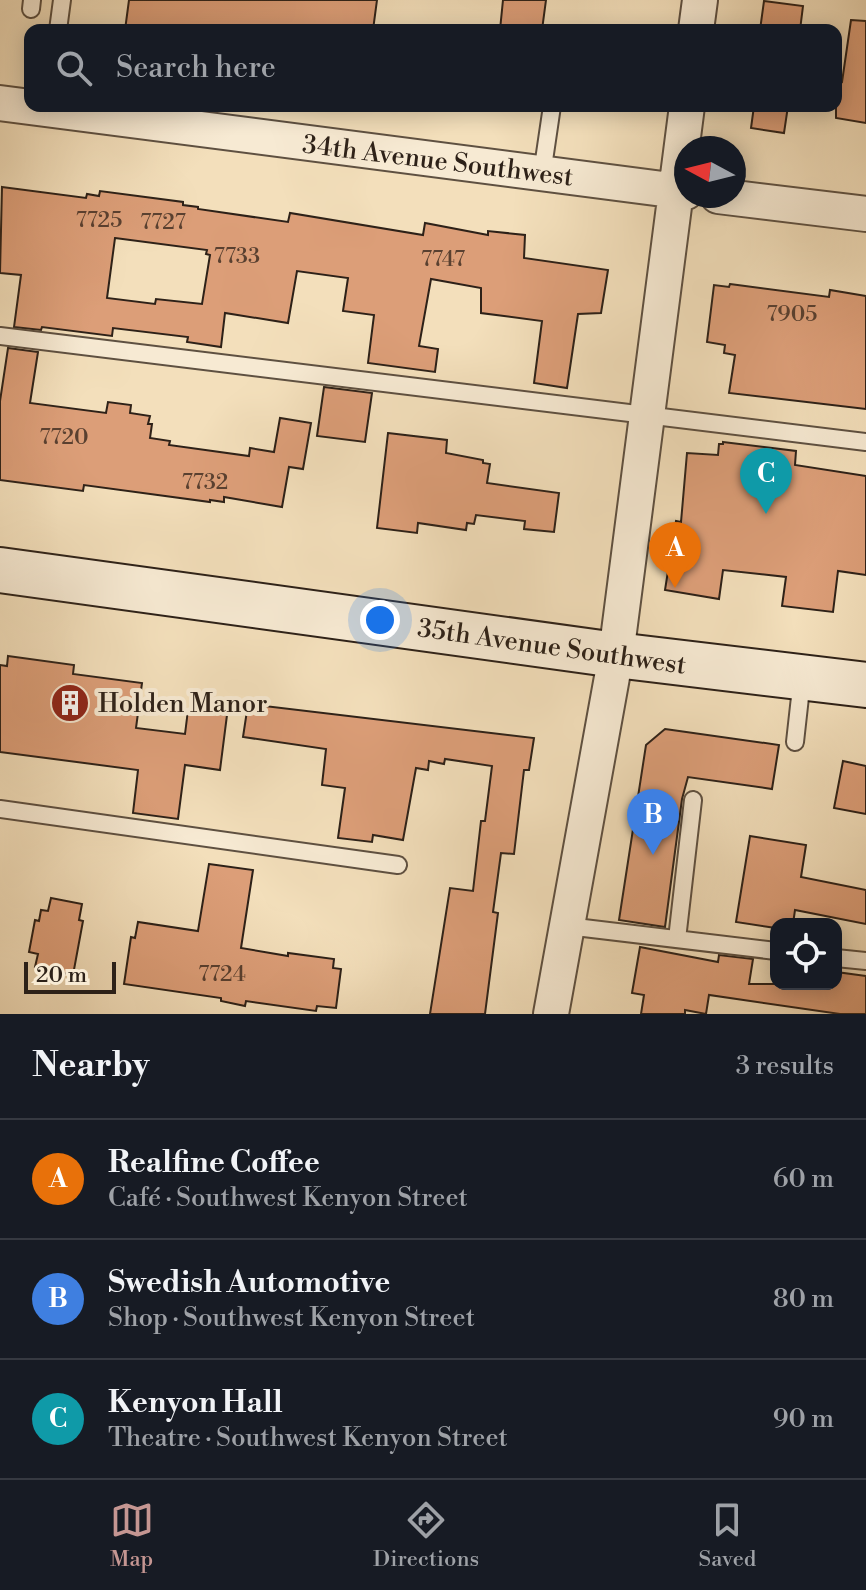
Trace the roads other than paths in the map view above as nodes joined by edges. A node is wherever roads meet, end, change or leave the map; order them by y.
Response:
1 (62, 0) edge
2 (700, 0) edge
3 (59, 24) edge
4 (697, 24) edge
5 (0, 103) edge
6 (24, 105) edge
7 (80, 112) edge
8 (551, 112) edge
9 (687, 112) edge
10 (685, 136) edge
11 (542, 174) junction
12 (674, 191) edge
13 (746, 199) edge
14 (679, 208) edge
15 (866, 214) edge
16 (0, 336) edge
17 (647, 417) junction
18 (866, 442) edge
19 (0, 570) edge
20 (616, 655) junction
21 (802, 678) junction
22 (866, 685) edge
23 (795, 742) dead end
24 (693, 800) dead end
25 (0, 809) edge
26 (398, 865) dead end
27 (567, 926) junction
28 (677, 939) junction
29 (770, 950) edge
30 (842, 959) edge
31 (866, 961) edge
32 (551, 1014) edge

1 - 3 lane
2 - 4 street
5 - 6 street, 34th Avenue Southwest
7 - 11 street, 34th Avenue Southwest
8 - 11 lane
9 - 10 street
11 - 12 street, 34th Avenue Southwest
13 - 15 street
14 - 17 street
16 - 17 lane
17 - 18 lane
17 - 20 street
19 - 20 main road, 35th Avenue Southwest
20 - 21 main road, 35th Avenue Southwest
20 - 27 street
21 - 22 main road, 35th Avenue Southwest
21 - 23 lane
24 - 28 lane
25 - 26 lane
27 - 28 lane
27 - 32 street
28 - 29 lane
30 - 31 lane

